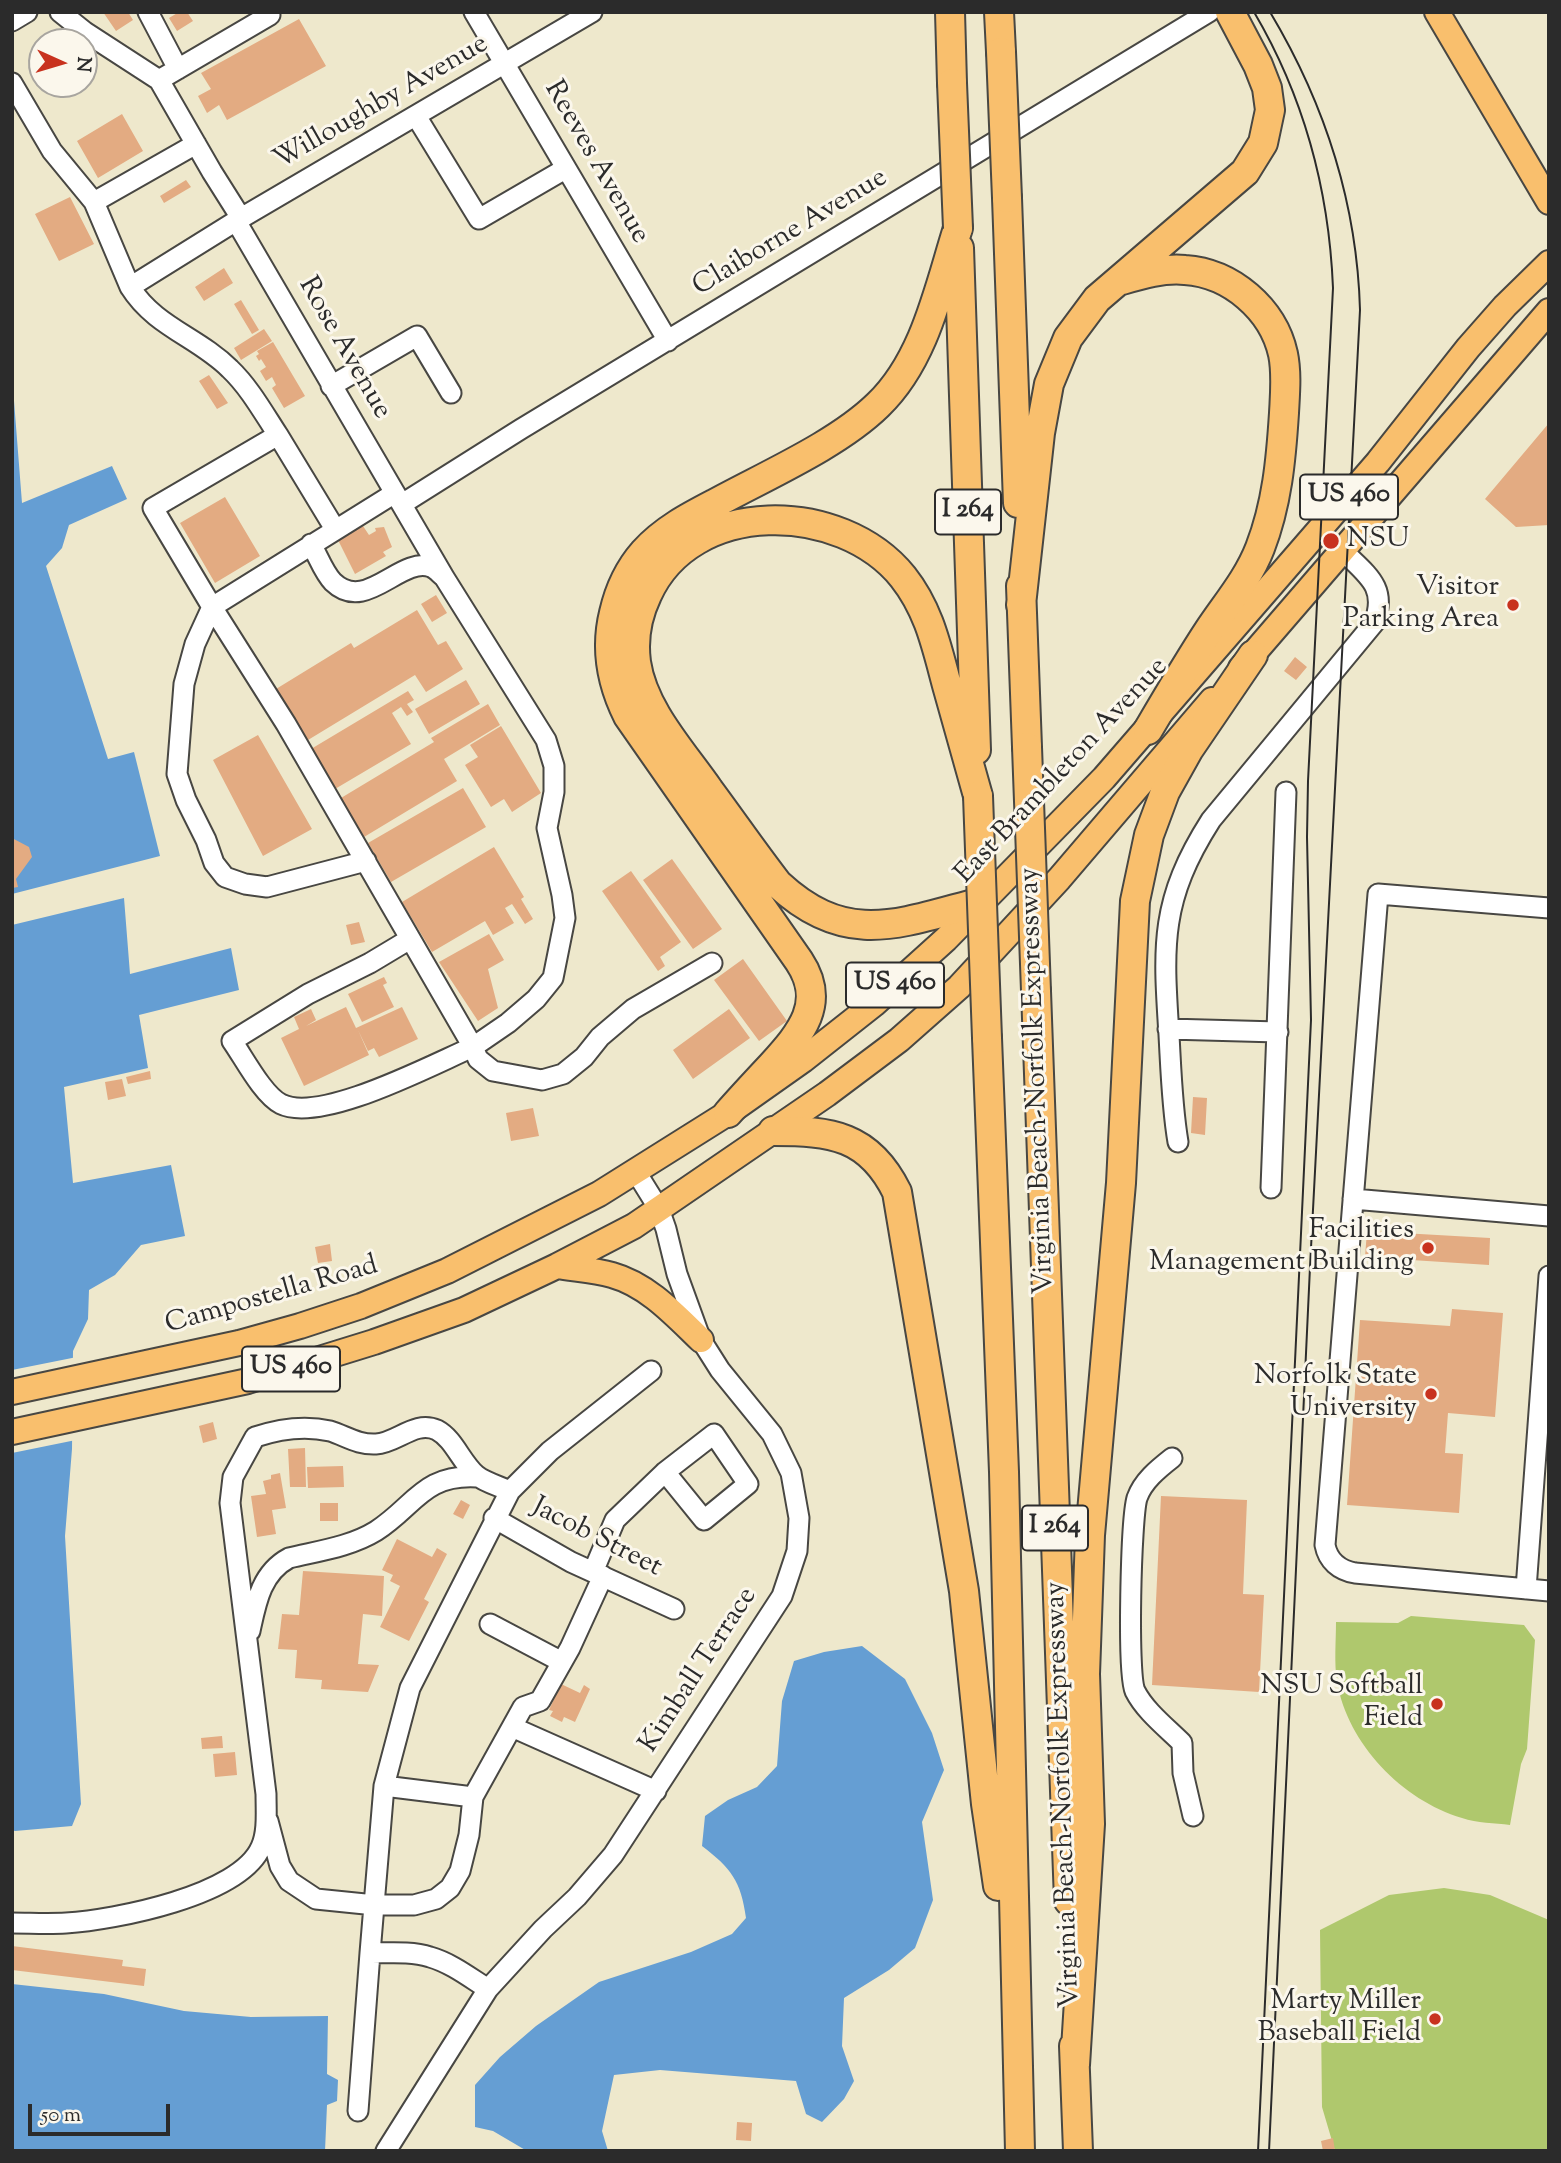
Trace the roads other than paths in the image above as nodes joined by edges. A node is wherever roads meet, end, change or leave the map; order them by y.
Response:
1 (27, 12) edge
2 (60, 12) edge
3 (148, 12) edge
4 (269, 12) edge
5 (474, 12) edge
6 (592, 12) edge
7 (950, 12) edge
8 (999, 12) edge
9 (1209, 12) edge
10 (1230, 12) edge
11 (1437, 12) edge
12 (12, 21) edge
13 (505, 64) junction
14 (178, 69) junction
15 (159, 80) junction
16 (12, 83) edge
17 (416, 116) junction
18 (196, 144) junction
19 (565, 169) junction
20 (94, 202) junction
21 (1549, 202) edge
22 (239, 220) junction
23 (958, 228) junction
24 (1549, 263) edge
25 (1119, 280) junction
26 (130, 287) junction
27 (1549, 311) edge
28 (668, 341) junction
29 (331, 386) junction
30 (451, 394) dead end
31 (278, 435) junction
32 (399, 499) junction
33 (335, 529) junction
34 (311, 544) junction
35 (1343, 551) junction
36 (444, 577) junction
37 (1021, 605) junction
38 (212, 607) junction
39 (1253, 655) junction
40 (1148, 730) junction
41 (1286, 792) dead end
42 (978, 796) junction
43 (366, 861) junction
44 (981, 902) junction
45 (1549, 908) edge
46 (410, 939) junction
47 (712, 963) dead end
48 (1168, 1029) junction
49 (1278, 1032) junction
50 (474, 1047) junction
51 (728, 1113) junction
52 (774, 1131) junction
53 (1178, 1142) dead end
54 (636, 1172) junction
55 (1271, 1188) dead end
56 (1353, 1199) junction
57 (659, 1209) junction
58 (1549, 1216) edge
59 (537, 1226) joint
60 (557, 1266) junction
61 (1549, 1276) edge
62 (701, 1340) junction
63 (651, 1371) dead end
64 (12, 1392) edge
65 (12, 1432) edge
66 (1172, 1458) dead end
67 (664, 1472) junction
68 (477, 1477) junction
69 (510, 1491) junction
70 (494, 1518) junction
71 (598, 1574) junction
72 (1525, 1589) junction
73 (1549, 1591) edge
74 (674, 1609) dead end
75 (490, 1624) dead end
76 (247, 1646) junction
77 (562, 1662) junction
78 (512, 1727) junction
79 (384, 1786) junction
80 (656, 1791) junction
81 (473, 1797) junction
82 (1193, 1816) dead end
83 (266, 1817) junction
84 (375, 1905) junction
85 (12, 1923) edge
86 (370, 1952) junction
87 (488, 1989) junction
88 (1016, 2007) junction
89 (1075, 2065) junction
90 (358, 2111) dead end
91 (386, 2151) edge
92 (1020, 2151) edge
93 (1078, 2151) edge

1 - 12 street
2 - 15 street
3 - 14 street
4 - 14 street
5 - 13 street, Reeves Avenue
6 - 13 street, Willoughby Avenue
7 - 23 highway, Virginia Beach-Norfolk Expressway / I 264, bridge
8 - 37 highway, Virginia Beach-Norfolk Expressway / I 264, bridge
9 - 28 street, Claiborne Avenue
10 - 25 highway
11 - 21 main road
13 - 17 street, Willoughby Avenue
13 - 19 street, Reeves Avenue
14 - 15 street
15 - 18 street, Rose Avenue
16 - 20 street
17 - 19 street
17 - 22 street, Willoughby Avenue
18 - 20 street
18 - 22 street, Rose Avenue
19 - 28 street, Reeves Avenue
20 - 26 street
22 - 26 street, Willoughby Avenue
22 - 29 street, Rose Avenue
23 - 42 highway, Virginia Beach-Norfolk Expressway / I 264
23 - 51 highway
24 - 40 main road, East Brambleton Avenue / US 460
25 - 37 highway
25 - 40 highway
26 - 31 street
27 - 35 main road, US 460
28 - 32 street, Claiborne Avenue
29 - 30 street
29 - 32 street, Rose Avenue
31 - 33 street
31 - 38 street
32 - 33 street, Claiborne Avenue
32 - 36 street, Rose Avenue
33 - 34 street, Claiborne Avenue
34 - 36 street
34 - 38 street, Claiborne Avenue
35 - 39 main road, US 460
35 - 48 street
36 - 50 street, Rose Avenue
37 - 89 highway, Virginia Beach-Norfolk Expressway / I 264, bridge
38 - 43 street
38 - 43 street
39 - 52 main road, US 460
39 - 89 highway
40 - 44 main road, East Brambleton Avenue / US 460
41 - 49 street
42 - 44 highway
42 - 88 highway, Virginia Beach-Norfolk Expressway / I 264, bridge
43 - 46 street
44 - 51 main road, East Brambleton Avenue / US 460
45 - 56 street
46 - 50 street
46 - 50 street, Rose Avenue
47 - 50 street
48 - 49 street
48 - 53 street
49 - 55 street
51 - 54 main road, East Brambleton Avenue / US 460
52 - 57 main road, US 460
52 - 88 highway
54 - 57 street, Kimball Terrace
54 - 59 main road, East Brambleton Avenue / US 460
56 - 58 street
56 - 72 street
57 - 60 main road, US 460
57 - 62 street, Kimball Terrace
59 - 64 main road, Campostella Road / US 460
60 - 62 main road
60 - 65 main road, US 460
61 - 72 street
62 - 80 street, Kimball Terrace
63 - 69 street
66 - 82 street
67 - 67 street
67 - 71 street
68 - 69 street
68 - 76 street
68 - 76 street
69 - 70 street
70 - 71 street, Jacob Street
70 - 79 street
71 - 74 street, Jacob Street
71 - 77 street
72 - 73 street
75 - 77 street
76 - 83 street
77 - 78 street
78 - 80 street
78 - 81 street
79 - 81 street
79 - 84 street
80 - 87 street, Kimball Terrace
81 - 84 street
83 - 84 street
83 - 85 street
84 - 86 street
86 - 87 street
86 - 90 street
87 - 91 street, Kimball Terrace
88 - 92 highway, Virginia Beach-Norfolk Expressway / I 264
89 - 93 highway, Virginia Beach-Norfolk Expressway / I 264

